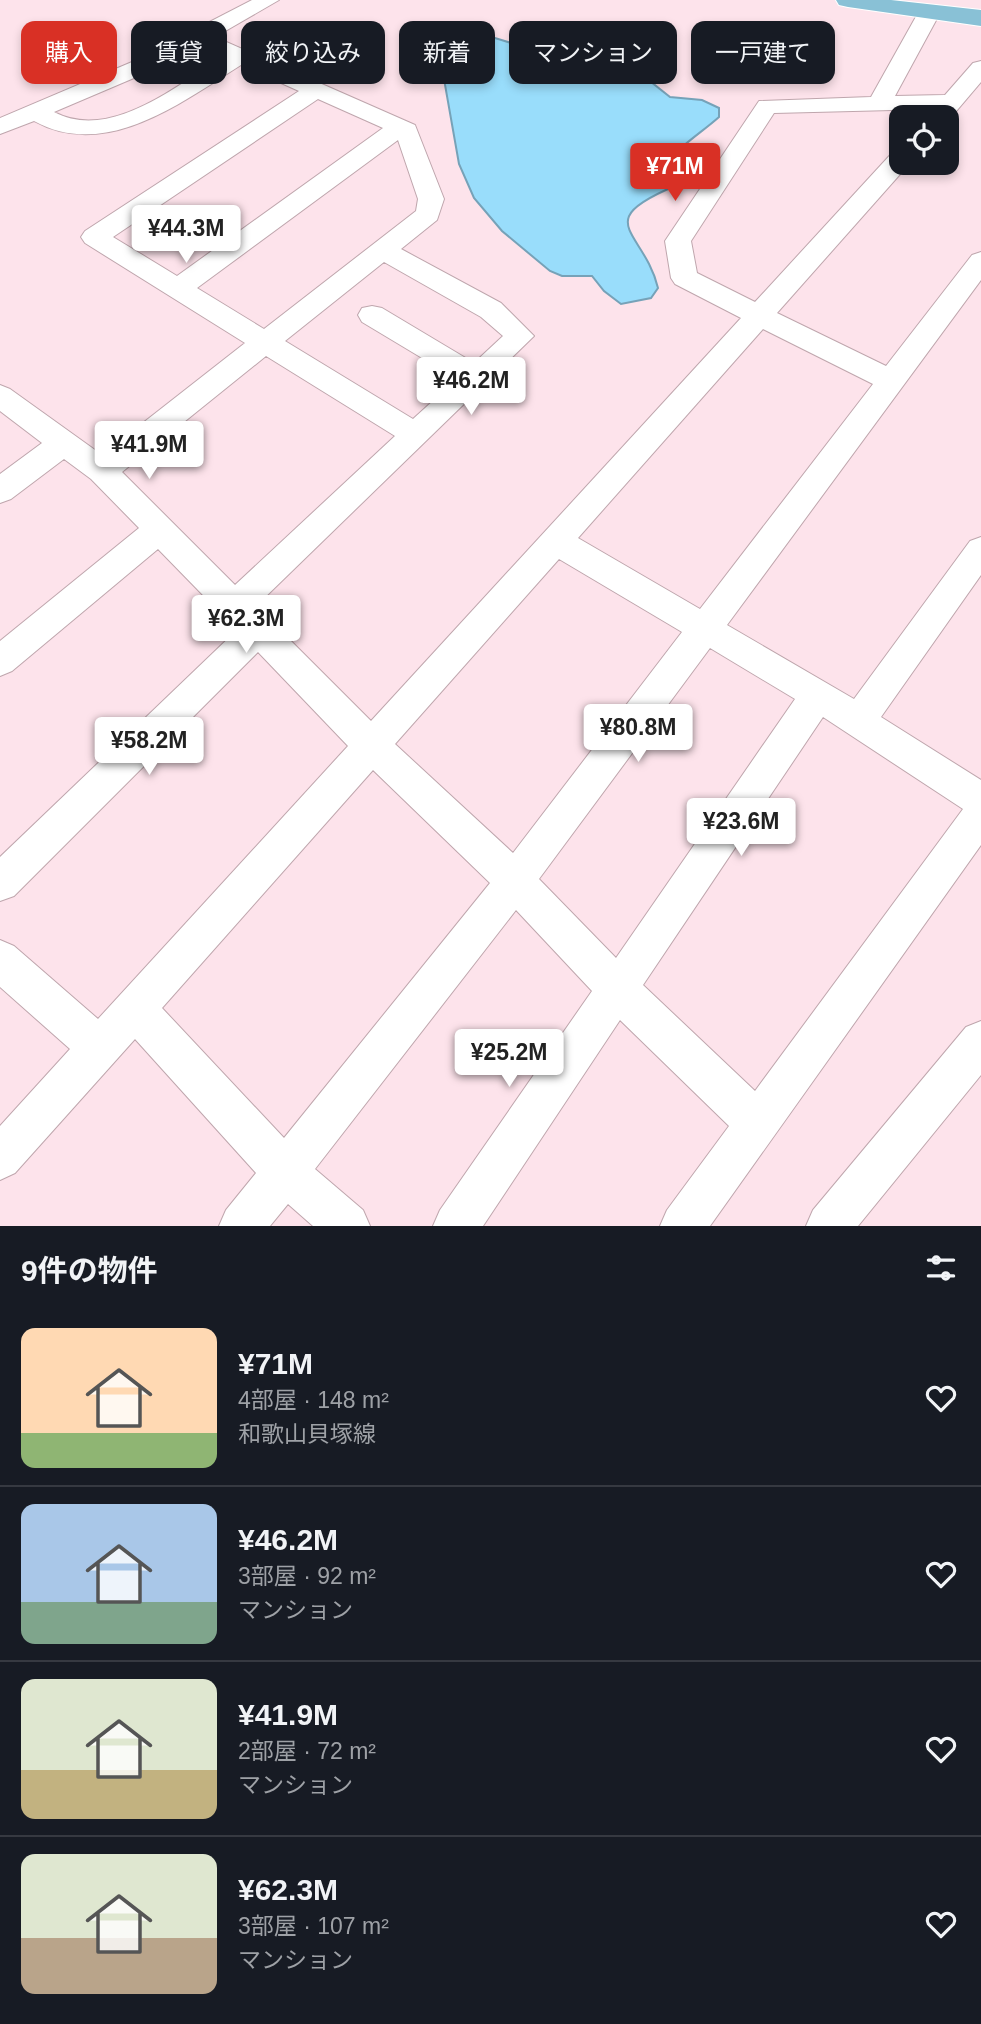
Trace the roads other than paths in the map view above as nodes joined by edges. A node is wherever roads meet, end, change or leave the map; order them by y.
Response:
1 (268, 0) edge
2 (849, 0) edge
3 (929, 13) junction
4 (981, 18) edge
5 (227, 23) edge
6 (227, 50) edge
7 (240, 56) junction
8 (131, 68) edge
9 (981, 68) edge
10 (316, 90) junction
11 (879, 104) junction
12 (950, 104) edge
13 (981, 106) edge
14 (36, 111) junction
15 (0, 127) edge
16 (400, 127) junction
17 (889, 171) edge
18 (382, 250) junction
19 (981, 261) edge
20 (179, 288) junction
21 (372, 315) dead end
22 (758, 315) junction
23 (267, 341) junction
24 (476, 377) junction
25 (891, 381) junction
26 (0, 396) edge
27 (416, 435) junction
28 (63, 443) junction
29 (102, 471) junction
30 (0, 491) edge
31 (161, 528) junction
32 (555, 540) junction
33 (981, 550) edge
34 (247, 617) junction
35 (705, 628) junction
36 (0, 661) edge
37 (818, 695) junction
38 (858, 721) junction
39 (370, 744) junction
40 (981, 800) edge
41 (981, 814) edge
42 (515, 881) junction
43 (0, 883) edge
44 (0, 960) edge
45 (616, 987) junction
46 (135, 1009) junction
47 (981, 1042) edge
48 (100, 1048) junction
49 (756, 1122) junction
50 (0, 1158) edge
51 (285, 1172) junction
52 (242, 1226) edge
53 (347, 1226) edge
54 (456, 1226) edge
55 (683, 1226) edge
56 (829, 1226) edge

1 - 5 street
2 - 3 main road
3 - 4 main road
3 - 11 street
6 - 7 street
7 - 10 street
7 - 14 street
8 - 14 street
9 - 12 street
10 - 16 street
10 - 20 street
11 - 12 street
11 - 22 street
12 - 13 street
14 - 15 street
16 - 18 street
16 - 20 street
17 - 22 street
18 - 23 street
18 - 24 street
19 - 25 street
20 - 23 street
21 - 24 street
22 - 25 street
22 - 32 street
23 - 27 street
23 - 29 street
24 - 27 street
25 - 35 street
26 - 28 street
27 - 34 street
28 - 29 street
28 - 30 street
29 - 31 street
31 - 34 street
31 - 36 street
32 - 35 street
32 - 39 street
33 - 38 street
34 - 39 street
34 - 43 street
35 - 37 street
35 - 42 street
37 - 38 street
37 - 45 street
38 - 40 street
39 - 42 street
39 - 46 street
41 - 49 street
42 - 45 street
42 - 51 street
44 - 48 street
45 - 49 street
45 - 54 street
46 - 48 street
46 - 51 street
47 - 56 street
48 - 50 street
49 - 55 street
51 - 52 street
51 - 53 street

